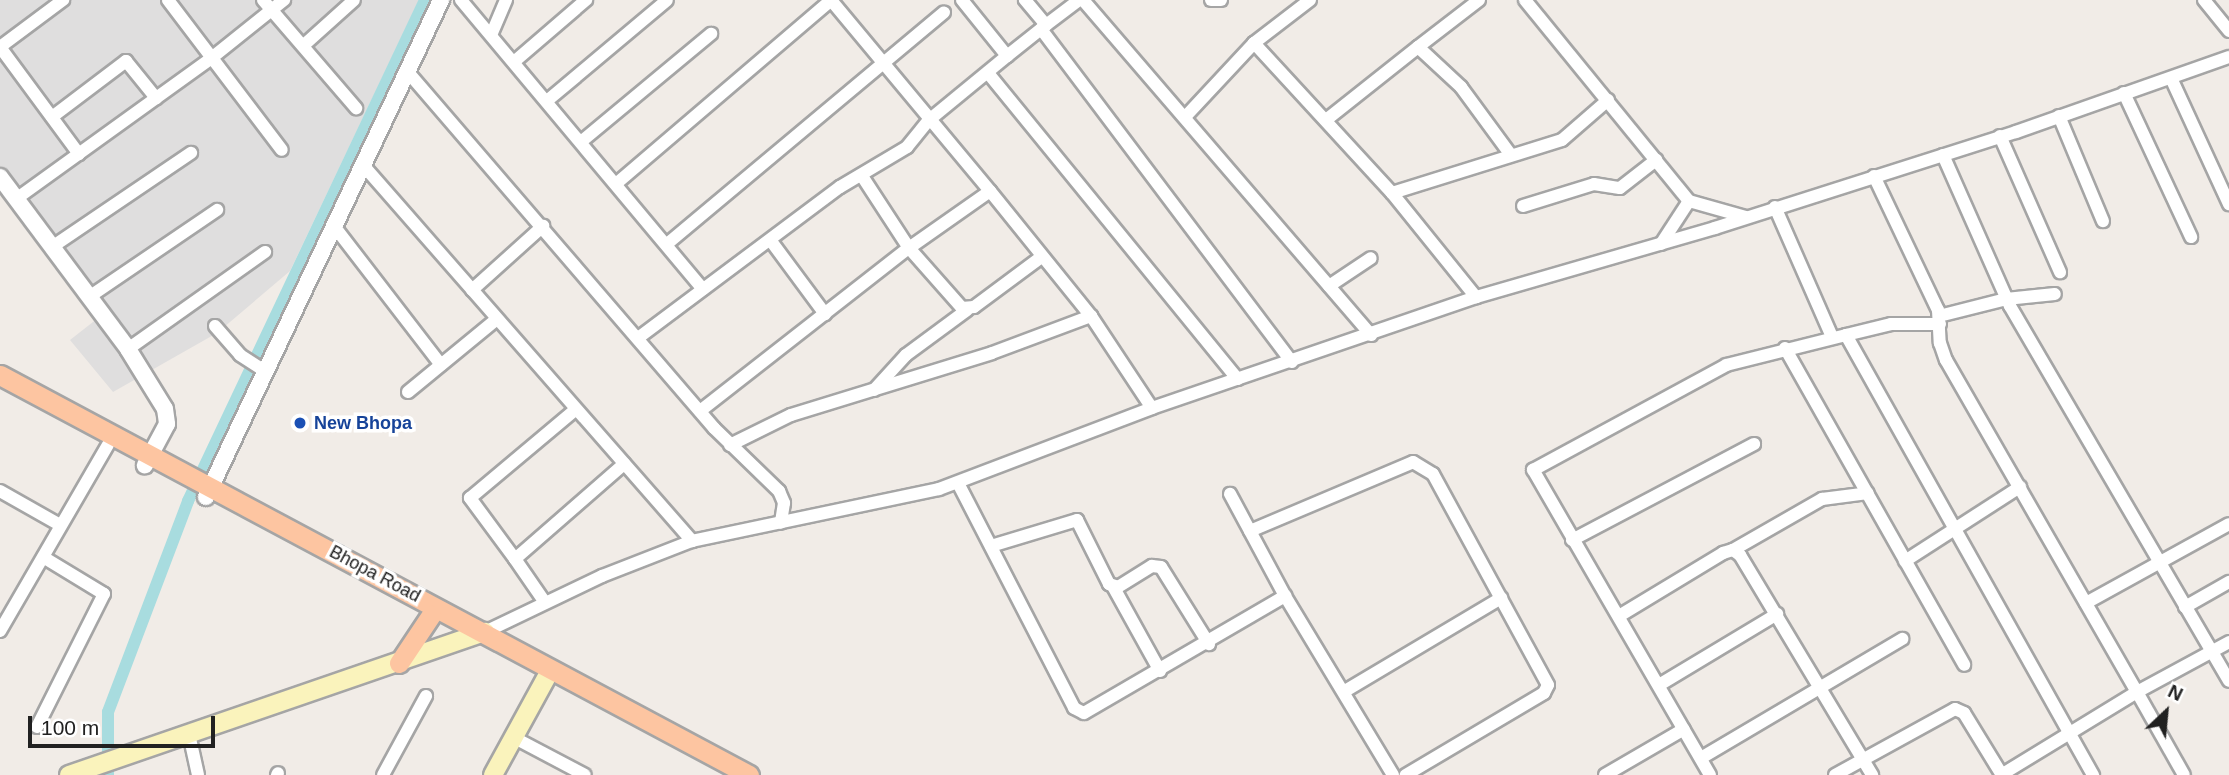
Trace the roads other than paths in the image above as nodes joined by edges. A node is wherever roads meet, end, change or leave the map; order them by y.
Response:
1 (63, 0) edge
2 (168, 0) edge
3 (284, 0) edge
4 (354, 0) edge
5 (441, 0) edge
6 (461, 0) edge
7 (506, 0) edge
8 (586, 0) edge
9 (667, 0) edge
10 (831, 0) edge
11 (962, 0) edge
12 (1025, 0) edge
13 (1081, 0) edge
14 (1211, 0) edge
15 (1221, 0) edge
16 (1310, 0) edge
17 (1479, 0) edge
18 (1525, 0) edge
19 (2204, 0) edge
20 (267, 5) edge
21 (944, 12) dead end
22 (1043, 27) junction
23 (2229, 31) edge
24 (492, 33) junction
25 (711, 34) dead end
26 (1255, 43) junction
27 (304, 45) junction
28 (0, 47) edge
29 (1418, 47) junction
30 (214, 56) junction
31 (1007, 56) junction
32 (2229, 57) edge
33 (515, 61) junction
34 (883, 61) junction
35 (407, 71) junction
36 (988, 73) junction
37 (2171, 78) junction
38 (2124, 93) junction
39 (156, 98) junction
40 (548, 100) junction
41 (1608, 100) junction
42 (356, 108) dead end
43 (1186, 116) junction
44 (2059, 116) junction
45 (52, 117) junction
46 (929, 120) junction
47 (1326, 120) junction
48 (2000, 136) junction
49 (582, 141) junction
50 (282, 150) dead end
51 (191, 153) dead end
52 (79, 154) junction
53 (1511, 155) junction
54 (1943, 155) junction
55 (1656, 160) junction
56 (363, 165) junction
57 (862, 176) junction
58 (1874, 176) junction
59 (0, 177) edge
60 (617, 183) junction
61 (990, 191) junction
62 (1392, 193) junction
63 (16, 199) junction
64 (1689, 201) junction
65 (2229, 204) edge
66 (1523, 206) dead end
67 (1775, 207) junction
68 (217, 210) dead end
69 (1746, 217) junction
70 (2103, 221) dead end
71 (334, 226) junction
72 (544, 226) junction
73 (2191, 237) dead end
74 (771, 242) junction
75 (667, 244) junction
76 (1661, 244) junction
77 (52, 247) junction
78 (909, 248) junction
79 (265, 252) dead end
80 (1040, 258) junction
81 (1371, 258) dead end
82 (2060, 272) dead end
83 (1329, 286) junction
84 (472, 289) junction
85 (704, 289) junction
86 (2055, 294) dead end
87 (89, 297) junction
88 (1476, 297) junction
89 (2006, 299) junction
90 (967, 310) junction
91 (825, 314) junction
92 (1091, 316) junction
93 (497, 319) junction
94 (1939, 320) junction
95 (215, 326) dead end
96 (1371, 335) junction
97 (1846, 335) junction
98 (1832, 337) junction
99 (638, 338) junction
100 (1785, 348) junction
101 (128, 349) junction
102 (1292, 362) junction
103 (440, 365) junction
104 (258, 367) junction
105 (0, 375) edge
106 (1238, 379) junction
107 (0, 387) edge
108 (873, 390) junction
109 (408, 393) dead end
110 (1152, 408) junction
111 (576, 409) junction
112 (699, 411) junction
113 (1754, 444) dead end
114 (108, 445) junction
115 (730, 445) junction
116 (147, 461) junction
117 (624, 464) junction
118 (958, 483) junction
119 (198, 487) junction
120 (2020, 487) junction
121 (0, 491) edge
122 (1230, 494) dead end
123 (1868, 494) junction
124 (781, 523) junction
125 (2229, 524) edge
126 (60, 525) junction
127 (1250, 531) junction
128 (1956, 531) junction
129 (1572, 540) junction
130 (692, 541) junction
131 (992, 546) junction
132 (1733, 550) junction
133 (43, 557) junction
134 (515, 559) junction
135 (1905, 561) junction
136 (2160, 564) junction
137 (2229, 582) edge
138 (1114, 588) junction
139 (1285, 596) junction
140 (1501, 598) junction
141 (544, 601) junction
142 (2085, 603) junction
143 (2185, 607) junction
144 (1777, 614) junction
145 (431, 615) junction
146 (1619, 616) junction
147 (0, 631) edge
148 (480, 635) junction
149 (1902, 639) dead end
150 (2229, 642) edge
151 (1209, 644) junction
152 (2211, 653) junction
153 (399, 663) junction
154 (1964, 665) dead end
155 (1160, 671) junction
156 (547, 675) junction
157 (2229, 681) edge
158 (1659, 685) junction
159 (1817, 686) junction
160 (1345, 691) junction
161 (2137, 692) junction
162 (426, 696) dead end
163 (37, 727) dead end
164 (1684, 729) junction
165 (188, 734) junction
166 (2070, 735) junction
167 (513, 737) junction
168 (1701, 758) junction
169 (1863, 759) junction
170 (69, 775) edge
171 (198, 775) edge
172 (383, 775) edge
173 (493, 775) edge
174 (585, 775) edge
175 (722, 775) edge
176 (749, 775) edge
177 (1393, 775) edge
178 (1406, 775) edge
179 (1605, 775) edge
180 (1710, 775) edge
181 (1835, 775) edge
182 (1872, 775) edge
183 (2002, 775) edge
184 (2093, 775) edge
185 (2184, 775) edge

1 - 28 street
2 - 30 street
3 - 20 street
4 - 27 street
5 - 35 street
6 - 24 street
7 - 24 street
8 - 33 street
9 - 40 street
10 - 34 street
10 - 60 street
11 - 31 street
12 - 22 street
13 - 22 street
13 - 43 street
14 - 15 street
16 - 26 street
17 - 29 street
18 - 41 street
19 - 23 street
20 - 27 street
20 - 30 street
21 - 34 street
22 - 31 street
22 - 102 street
24 - 33 street
25 - 49 street
26 - 43 street
26 - 47 street
27 - 42 street
28 - 45 street
29 - 47 street
29 - 53 street
30 - 39 street
30 - 50 street
31 - 36 street
32 - 37 street
33 - 40 street
34 - 46 street
34 - 75 street
35 - 56 street
35 - 72 street
36 - 46 street
36 - 106 street
37 - 38 street
37 - 65 street
38 - 44 street
38 - 73 street
39 - 45 street
39 - 52 street
40 - 49 street
41 - 53 street
41 - 55 street
43 - 83 street
44 - 48 street
44 - 70 street
45 - 52 street
46 - 57 street
46 - 61 street
47 - 62 street
48 - 54 street
48 - 82 street
49 - 60 street
51 - 77 street
52 - 63 street
53 - 62 street
54 - 58 street
54 - 89 street
55 - 64 street
55 - 66 street
56 - 71 street
56 - 84 street
57 - 74 street
57 - 78 street
58 - 67 street
58 - 94 street
59 - 63 street
60 - 75 street
61 - 78 street
61 - 80 street
62 - 88 street
63 - 77 street
64 - 69 street
64 - 76 street
67 - 69 street
67 - 98 street
68 - 87 street
69 - 76 street
71 - 103 street
71 - 104 street
72 - 84 street
72 - 99 street
74 - 85 street
74 - 91 street
75 - 85 street
76 - 88 street
77 - 87 street
78 - 90 street
78 - 91 street
79 - 101 street
80 - 90 street
80 - 92 street
81 - 83 street
83 - 96 street
84 - 93 street
85 - 99 street
86 - 89 street
87 - 101 street
88 - 96 street
89 - 94 street
89 - 136 street
90 - 108 street
91 - 112 street
92 - 108 street
92 - 110 street
93 - 103 street
93 - 111 street
94 - 97 street
94 - 120 street
95 - 104 street
96 - 102 street
97 - 98 street
97 - 128 street
98 - 100 street
99 - 112 street
100 - 123 street
100 - 129 street
101 - 116 street
102 - 106 street
103 - 109 street
104 - 119 street
105 - 116 main road, Bhopa Road
106 - 110 street
107 - 114 main road, Bhopa Road
108 - 115 street
110 - 118 street
111 - 117 street
111 - 134 street
112 - 115 street
113 - 129 street
114 - 116 main road, Bhopa Road
114 - 126 street
115 - 124 street
116 - 119 main road, Bhopa Road
117 - 130 street
117 - 134 street
118 - 124 street
118 - 131 street
119 - 145 main road, Bhopa Road
119 - 148 main road, Bhopa Road
120 - 128 street
120 - 142 street
121 - 126 street
122 - 127 street
123 - 132 street
123 - 135 street
124 - 130 street
125 - 136 street
126 - 133 street
127 - 139 street
127 - 140 street
128 - 135 street
128 - 166 street
129 - 146 street
130 - 141 street
131 - 138 street
131 - 155 street
132 - 144 street
132 - 146 street
133 - 147 street
133 - 163 street
134 - 141 street
135 - 154 street
136 - 142 street
136 - 143 street
137 - 143 street
138 - 151 street
138 - 155 street
139 - 151 street
139 - 160 street
140 - 160 street
140 - 178 street
141 - 148 street
142 - 161 street
143 - 152 street
144 - 158 street
144 - 159 street
145 - 148 main road, Bhopa Road
145 - 153 main road
146 - 158 street
148 - 153 main road
148 - 156 main road, Bhopa Road
149 - 159 street
150 - 152 street
151 - 155 street
152 - 157 street
152 - 161 street
153 - 165 main road
156 - 167 main road
156 - 175 main road, Bhopa Road
156 - 176 main road, Bhopa Road
158 - 164 street
159 - 168 street
159 - 169 street
160 - 177 street
161 - 166 street
161 - 185 street
162 - 172 street
164 - 168 street
164 - 179 street
165 - 170 main road
165 - 171 street
166 - 183 street
166 - 184 street
167 - 173 main road
167 - 174 street
168 - 180 street
169 - 181 street
169 - 182 street
169 - 183 street

